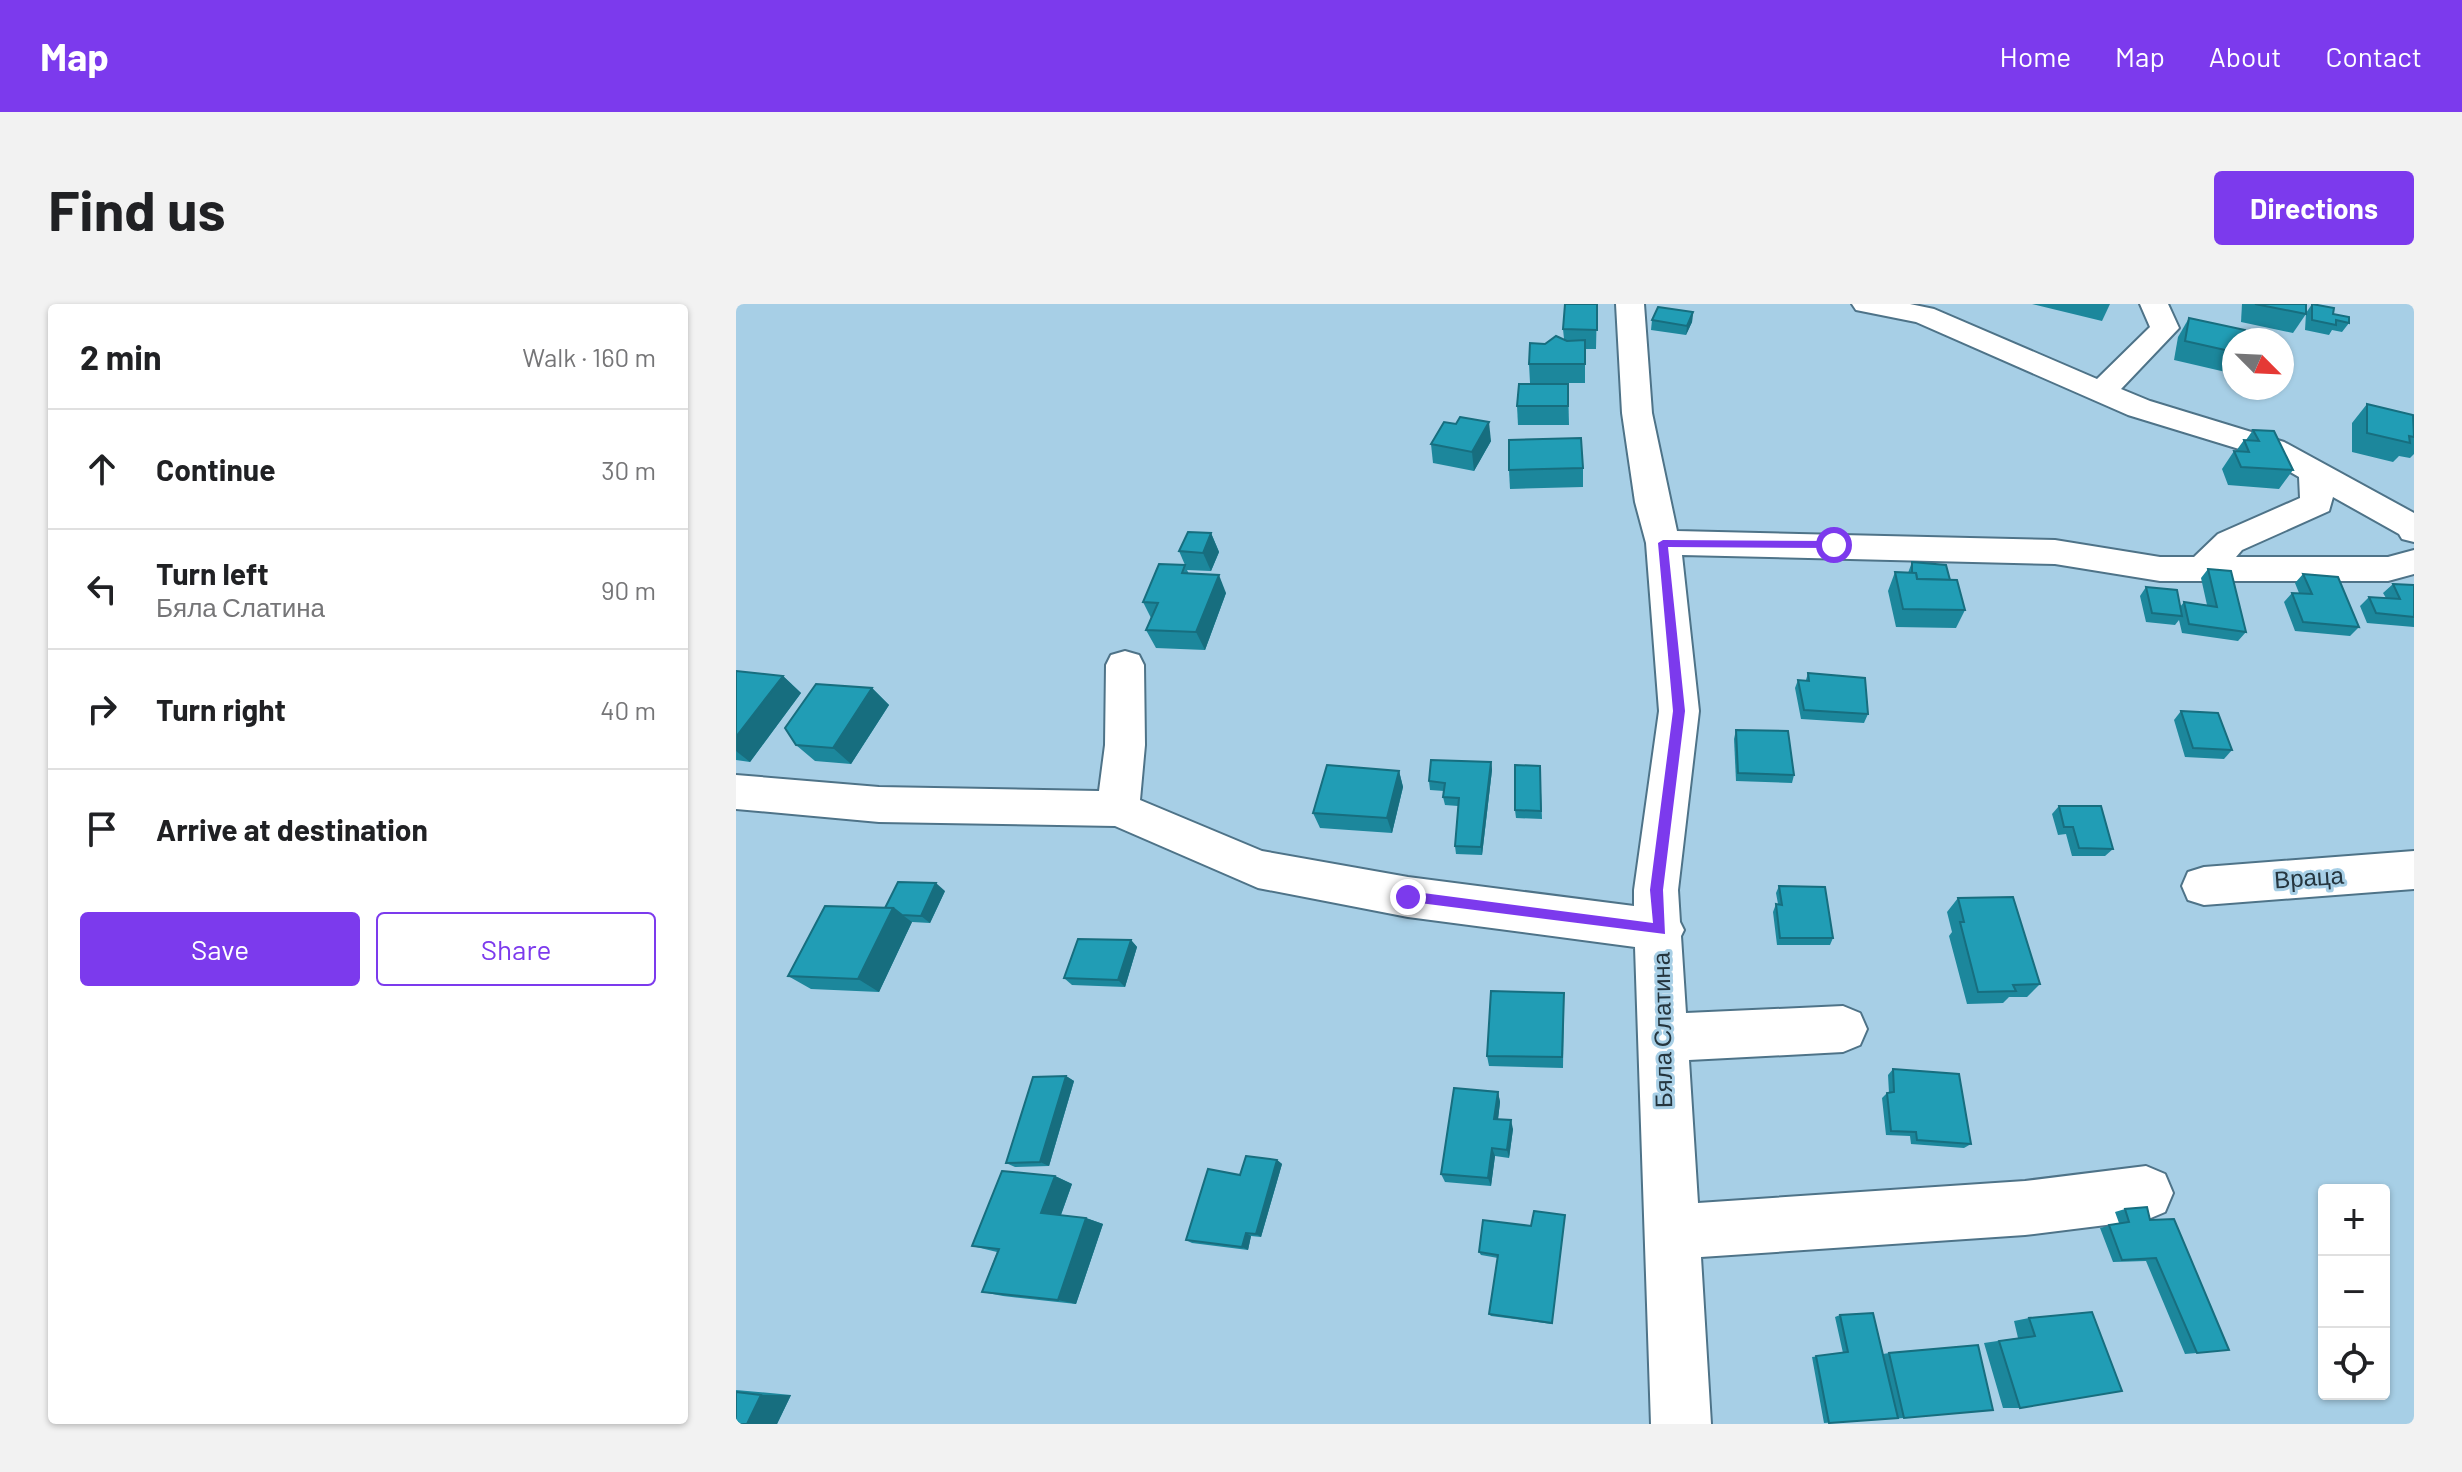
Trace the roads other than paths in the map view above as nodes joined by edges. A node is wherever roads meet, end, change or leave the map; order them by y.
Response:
1 (1630, 304) edge
2 (1866, 304) edge
3 (2154, 304) edge
4 (2102, 391) junction
5 (2315, 470) junction
6 (2414, 531) edge
7 (1663, 543) junction
8 (2414, 562) edge
9 (2204, 568) junction
10 (1125, 665) dead end
11 (736, 792) edge
12 (1118, 809) junction
13 (2414, 870) edge
14 (2204, 886) dead end
15 (1661, 930) junction
16 (1843, 1029) dead end
17 (1661, 1038) junction
18 (2146, 1193) dead end
19 (1671, 1232) junction
20 (1681, 1424) edge

1 - 7 street, Бяла Слатина
2 - 4 street
3 - 4 street
4 - 5 street
5 - 6 street
5 - 9 street
7 - 9 street
7 - 15 street, Бяла Слатина
8 - 9 street
10 - 12 street
11 - 12 street
12 - 15 street
13 - 14 street, Враца
15 - 17 street, Бяла Слатина
16 - 17 street
17 - 19 street, Бяла Слатина
18 - 19 street
19 - 20 street, Бяла Слатина

